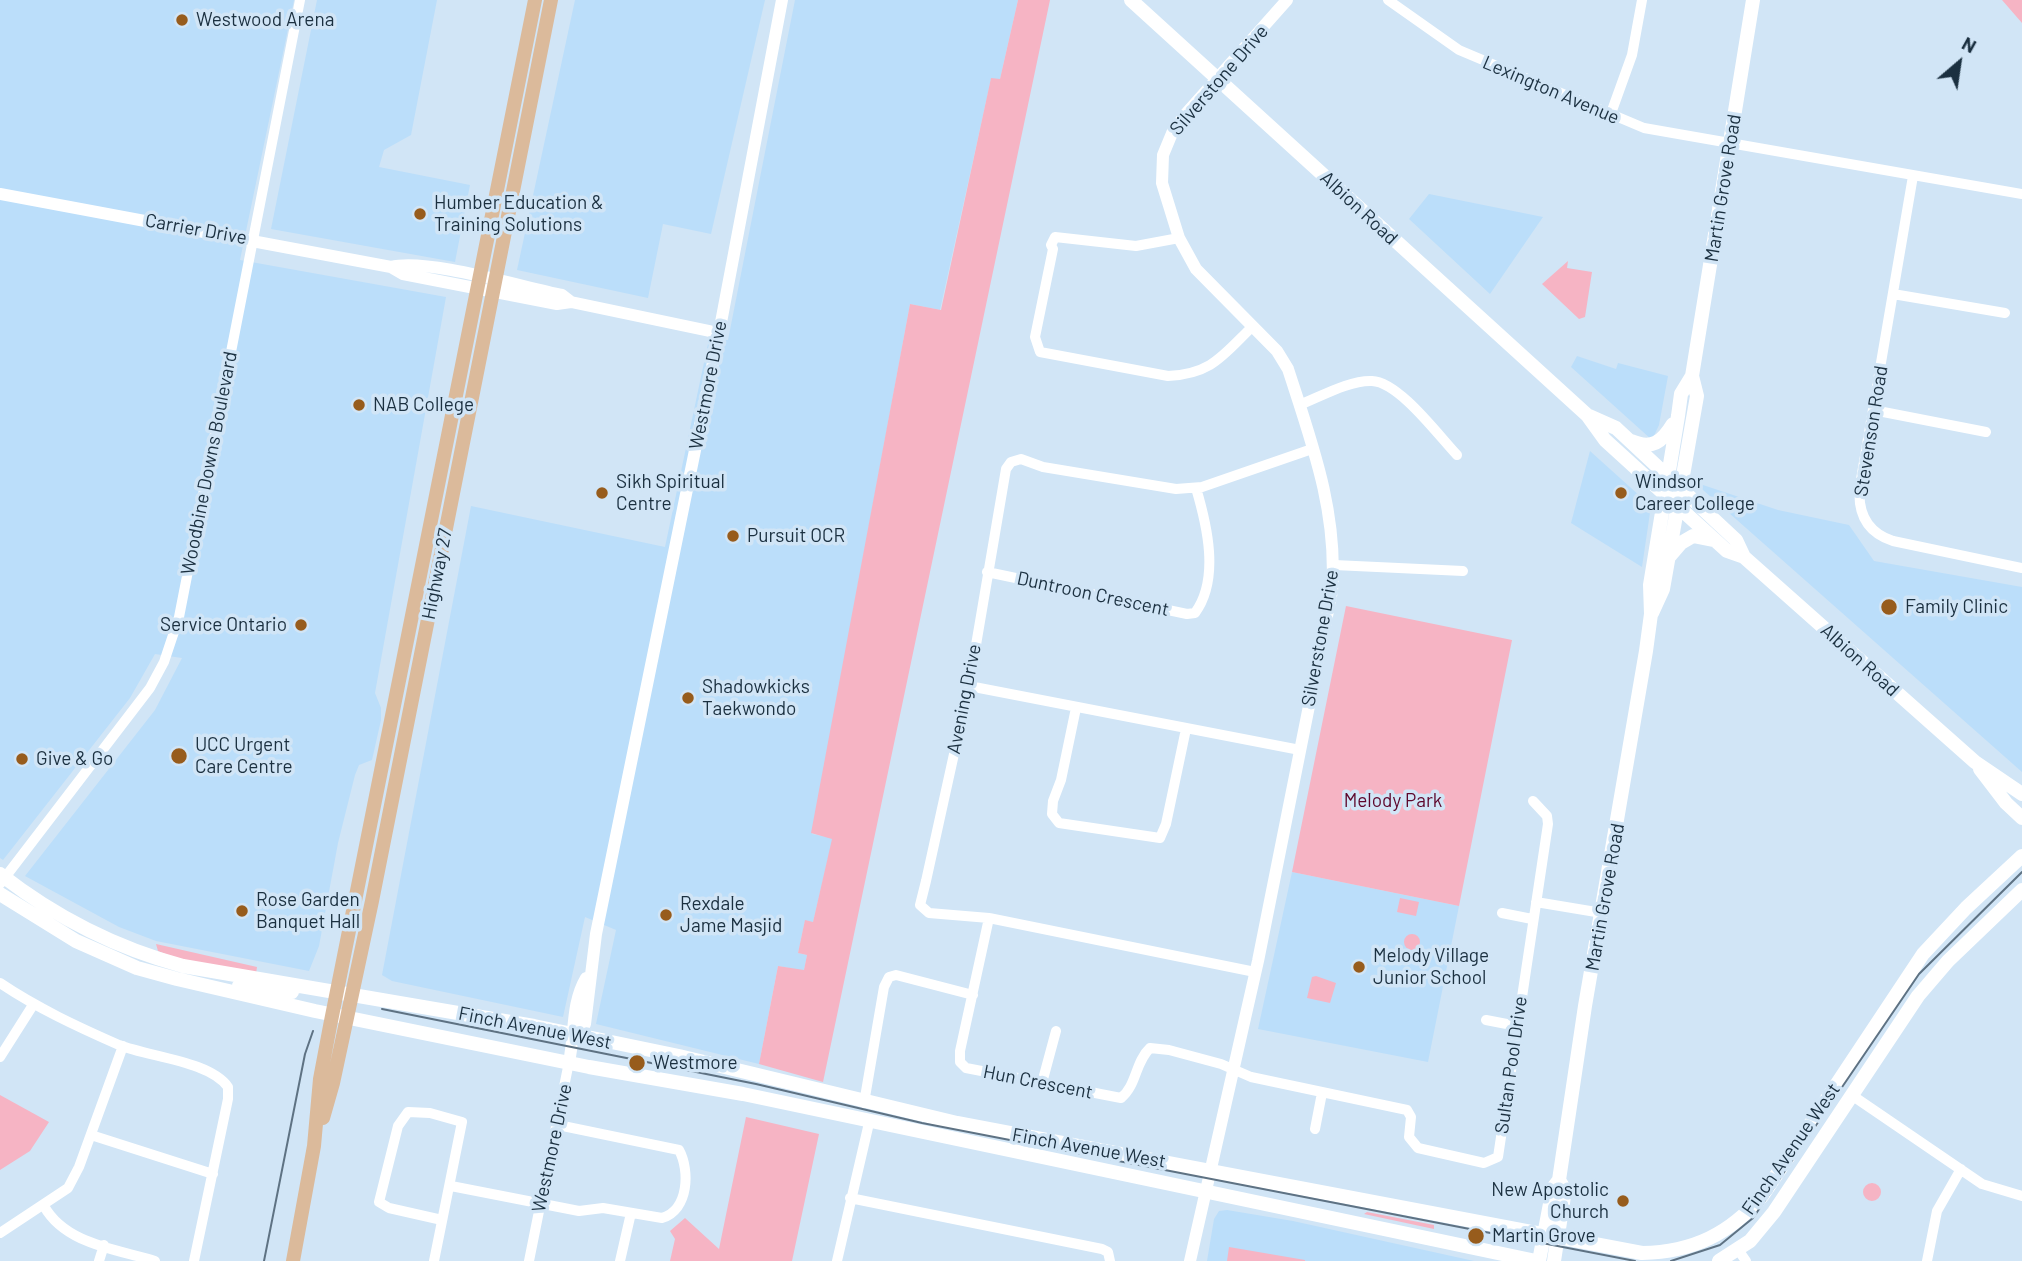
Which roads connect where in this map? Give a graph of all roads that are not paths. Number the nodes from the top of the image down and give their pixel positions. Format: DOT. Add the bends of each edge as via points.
graph roads {
  1 [pos="300,0"];
  2 [pos="535,0"];
  3 [pos="551,0"];
  4 [pos="782,0"];
  5 [pos="1131,0"];
  6 [pos="1287,0"];
  7 [pos="1388,0"];
  8 [pos="1642,0"];
  9 [pos="1753,0"];
  10 [pos="1402,4"];
  11 [pos="1217,79"];
  12 [pos="1610,116"];
  13 [pos="1730,144"];
  14 [pos="1913,176"];
  15 [pos="0,194"];
  16 [pos="2022,194"];
  17 [pos="1179,238"];
  18 [pos="253,240"];
  19 [pos="478,282"];
  20 [pos="494,286"];
  21 [pos="1893,294"];
  22 [pos="2005,313"];
  23 [pos="1252,327"];
  24 [pos="719,333"];
  25 [pos="1692,376"];
  26 [pos="1299,405"];
  27 [pos="1873,410"];
  28 [pos="1587,415"];
  29 [pos="1678,416"];
  30 [pos="1986,432"];
  31 [pos="1628,440"];
  32 [pos="1312,449"];
  33 [pos="1457,455"];
  34 [pos="1668,477"];
  35 [pos="1196,488"];
  36 [pos="1681,489"];
  37 [pos="1665,495"];
  38 [pos="1678,506"];
  39 [pos="1717,542"];
  40 [pos="1744,557"];
  41 [pos="1669,558"];
  42 [pos="1334,565"];
  43 [pos="2022,568"];
  44 [pos="1463,570"];
  45 [pos="988,572"];
  46 [pos="1651,614"];
  47 [pos="969,686"];
  48 [pos="1076,708"];
  49 [pos="1186,729"];
  50 [pos="1300,750"];
  51 [pos="1975,762"];
  52 [pos="2022,794"];
  53 [pos="1533,801"];
  54 [pos="2022,818"];
  55 [pos="2022,856"];
  56 [pos="2,878"];
  57 [pos="2022,890"];
  58 [pos="0,894"];
  59 [pos="1536,902"];
  60 [pos="1502,913"];
  61 [pos="1602,913"];
  62 [pos="989,918"];
  63 [pos="1532,919"];
  64 [pos="140,961"];
  65 [pos="1255,972"];
  66 [pos="0,983"];
  67 [pos="193,983"];
  68 [pos="337,993"];
  69 [pos="973,995"];
  70 [pos="352,996"];
  71 [pos="33,1005"];
  72 [pos="332,1015"];
  73 [pos="348,1017"];
  74 [pos="1486,1020"];
  75 [pos="1517,1026"];
  76 [pos="1056,1031"];
  77 [pos="575,1035"];
  78 [pos="123,1046"];
  79 [pos="0,1057"];
  80 [pos="569,1062"];
  81 [pos="1232,1068"];
  82 [pos="1042,1083"];
  83 [pos="1322,1093"];
  84 [pos="1853,1096"];
  85 [pos="864,1103"];
  86 [pos="869,1123"];
  87 [pos="558,1125"];
  88 [pos="1315,1129"];
  89 [pos="90,1135"];
  90 [pos="314,1146"];
  91 [pos="1961,1169"];
  92 [pos="1210,1170"];
  93 [pos="214,1174"];
  94 [pos="451,1186"];
  95 [pos="1205,1193"];
  96 [pos="2022,1196"];
  97 [pos="850,1198"];
  98 [pos="541,1202"];
  99 [pos="44,1206"];
  100 [pos="631,1213"];
  101 [pos="442,1220"];
  102 [pos="0,1233"];
  103 [pos="1551,1236"];
  104 [pos="104,1245"];
  105 [pos="1743,1256"];
  106 [pos="99,1261"];
  107 [pos="155,1261"];
  108 [pos="194,1261"];
  109 [pos="293,1261"];
  110 [pos="434,1261"];
  111 [pos="529,1261"];
  112 [pos="620,1261"];
  113 [pos="837,1261"];
  114 [pos="1110,1261"];
  115 [pos="1191,1261"];
  116 [pos="1538,1261"];
  117 [pos="1554,1261"];
  118 [pos="1719,1261"];
  119 [pos="1927,1261"];
  1 -- 18 [label="street, Woodbine Downs Boulevard"];
  2 -- 19 [label="main road, Highway 27"];
  3 -- 20 [label="main road, Highway 27"];
  4 -- 24 [label="street, Westmore Drive"];
  5 -- 11 [label="main road, Albion Road"];
  6 -- 11 [label="street, Silverstone Drive"];
  7 -- 10 [label="street, Lexington Avenue"];
  8 -- 12 [label="street" via="1632,55"];
  9 -- 13 [label="main road, Martin Grove Road"];
  10 -- 12 [label="street, Lexington Avenue" via="1459,51"];
  11 -- 17 [label="street, Silverstone Drive" via="1175,126 1163,155 1162,183"];
  11 -- 28 [label="main road, Albion Road"];
  12 -- 13 [label="street, Lexington Avenue" via="1644,128"];
  13 -- 14 [label="street, Lexington Avenue"];
  13 -- 25 [label="main road, Martin Grove Road"];
  14 -- 16 [label="street, Lexington Avenue"];
  14 -- 21 [label="street, Stevenson Road"];
  15 -- 18 [label="street, Carrier Drive"];
  17 -- 23 [label="street, Silverstone Drive" via="1196,269"];
  17 -- 23 [label="street" via="1126,246 1055,237 1035,337 1040,352 1168,376 1185,375 1221,359"];
  18 -- 19 [label="street, Carrier Drive" via="391,267 407,263"];
  18 -- 56 [label="street, Woodbine Downs Boulevard" via="179,617 164,662 136,709"];
  19 -- 20 [label="street, Carrier Drive"];
  19 -- 68 [label="main road, Highway 27"];
  20 -- 24 [label="street, Carrier Drive" via="562,295 571,302"];
  20 -- 70 [label="main road, Highway 27"];
  21 -- 22 [label="street"];
  21 -- 27 [label="street, Stevenson Road"];
  23 -- 26 [label="street, Silverstone Drive" via="1283,359"];
  24 -- 77 [label="street, Westmore Drive" via="589,975 573,1022"];
  25 -- 29 [label="main road, Martin Grove Road" via="1681,394"];
  25 -- 36 [label="main road, Martin Grove Road" via="1697,396"];
  26 -- 32 [label="street, Silverstone Drive"];
  26 -- 33 [label="street" via="1363,381 1378,382 1394,390"];
  27 -- 30 [label="street"];
  27 -- 43 [label="street, Stevenson Road" via="1859,496 1861,514 1870,527 1893,541"];
  28 -- 31 [label="main road, Albion Road"];
  28 -- 37 [label="main road, Albion Road" via="1605,440"];
  29 -- 31 [label="main road" via="1655,444"];
  29 -- 34 [label="main road, Martin Grove Road"];
  31 -- 34 [label="main road, Albion Road"];
  32 -- 35 [label="street, Avening Drive"];
  32 -- 42 [label="street, Silverstone Drive" via="1332,524"];
  34 -- 36 [label="main road, Albion Road"];
  34 -- 37 [label="main road, Martin Grove Road"];
  35 -- 45 [label="street, Avening Drive" via="1142,485 1021,459 1011,461"];
  35 -- 45 [label="street, Duntroon Crescent" via="1209,554 1201,605 1195,613"];
  36 -- 38 [label="main road, Martin Grove Road"];
  36 -- 40 [label="main road, Albion Road" via="1736,540"];
  37 -- 38 [label="main road, Albion Road"];
  37 -- 46 [label="main road, Martin Grove Road" via="1650,585"];
  38 -- 39 [label="main road, Albion Road"];
  38 -- 41 [label="main road, Martin Grove Road"];
  39 -- 40 [label="main road, Albion Road"];
  39 -- 41 [label="main road" via="1693,536"];
  40 -- 51 [label="main road, Albion Road"];
  41 -- 46 [label="main road, Martin Grove Road" via="1663,589"];
  42 -- 44 [label="street"];
  42 -- 50 [label="street, Silverstone Drive"];
  45 -- 47 [label="street, Avening Drive"];
  46 -- 61 [label="main road, Martin Grove Road"];
  47 -- 48 [label="street"];
  47 -- 62 [label="street, Avening Drive" via="920,905 929,913"];
  48 -- 49 [label="street"];
  48 -- 49 [label="street" via="1053,801 1052,814 1059,823 1160,838"];
  49 -- 50 [label="street"];
  50 -- 65 [label="street, Silverstone Drive"];
  51 -- 52 [label="main road, Albion Road"];
  51 -- 54 [label="main road, Albion Road"];
  53 -- 59 [label="street, Sultan Pool Drive" via="1547,816 1548,824"];
  55 -- 103 [label="main road, Finch Avenue West" via="1923,954 1763,1195 1740,1220 1706,1241 1660,1253"];
  56 -- 64 [label="main road, Finch Avenue West"];
  57 -- 84 [label="main road, Finch Avenue West" via="1918,996"];
  58 -- 64 [label="main road, Finch Avenue West" via="60,933"];
  59 -- 61 [label="street"];
  59 -- 63 [label="street, Sultan Pool Drive"];
  60 -- 63 [label="street"];
  61 -- 103 [label="main road, Martin Grove Road" via="1559,1180 1553,1188"];
  62 -- 65 [label="street, Avening Drive"];
  62 -- 69 [label="street, Hun Crescent"];
  63 -- 75 [label="street, Sultan Pool Drive"];
  64 -- 67 [label="main road, Finch Avenue West"];
  64 -- 68 [label="main road, Finch Avenue West"];
  65 -- 81 [label="street, Silverstone Drive"];
  66 -- 71 [label="street"];
  67 -- 68 [label="main road, Finch Avenue West"];
  67 -- 72 [label="main road, Finch Avenue West"];
  68 -- 70 [label="main road, Finch Avenue West"];
  68 -- 72 [label="main road, Highway 27"];
  69 -- 82 [label="street, Hun Crescent" via="960,1062 966,1068"];
  69 -- 85 [label="street" via="889,977"];
  70 -- 73 [label="main road, Highway 27"];
  70 -- 77 [label="main road, Finch Avenue West"];
  71 -- 78 [label="street"];
  71 -- 79 [label="street"];
  72 -- 73 [label="main road, Finch Avenue West"];
  72 -- 90 [label="main road, Highway 27"];
  73 -- 80 [label="main road, Finch Avenue West"];
  73 -- 90 [label="main road, Highway 27"];
  74 -- 75 [label="street"];
  75 -- 83 [label="street, Sultan Pool Drive" via="1493,1161 1484,1163 1418,1148 1409,1137 1411,1116 1407,1110"];
  76 -- 82 [label="street"];
  77 -- 80 [label="street, Westmore Drive"];
  77 -- 85 [label="main road, Finch Avenue West"];
  78 -- 89 [label="street"];
  78 -- 93 [label="street" via="222,1079 228,1087"];
  80 -- 86 [label="main road, Finch Avenue West"];
  80 -- 87 [label="street, Westmore Drive"];
  81 -- 82 [label="street, Hun Crescent" via="1150,1048 1121,1098"];
  81 -- 83 [label="street, Sultan Pool Drive" via="1251,1077"];
  81 -- 92 [label="street, Silverstone Drive"];
  83 -- 88 [label="street"];
  84 -- 91 [label="street"];
  84 -- 105 [label="main road, Finch Avenue West"];
  85 -- 92 [label="main road, Finch Avenue West"];
  86 -- 95 [label="main road, Finch Avenue West"];
  86 -- 97 [label="street"];
  87 -- 98 [label="street, Westmore Drive"];
  87 -- 100 [label="street" via="679,1150 687,1167 677,1207 662,1219"];
  89 -- 93 [label="street"];
  89 -- 99 [label="street" via="68,1188"];
  90 -- 109 [label="main road, Highway 27"];
  91 -- 96 [label="street" via="1993,1189"];
  91 -- 119 [label="street" via="1937,1211"];
  92 -- 95 [label="street, Silverstone Drive"];
  92 -- 103 [label="main road, Finch Avenue West"];
  93 -- 108 [label="street"];
  94 -- 98 [label="street"];
  94 -- 101 [label="street"];
  94 -- 101 [label="street" via="462,1122 408,1112 398,1126 379,1202 388,1209"];
  95 -- 115 [label="street, Silverstone Drive"];
  95 -- 116 [label="main road, Finch Avenue West"];
  97 -- 113 [label="street"];
  97 -- 114 [label="street" via="1101,1249 1108,1252"];
  98 -- 100 [label="street" via="579,1211 603,1208"];
  98 -- 111 [label="street, Westmore Drive"];
  99 -- 102 [label="street"];
  99 -- 104 [label="street" via="64,1230"];
  100 -- 112 [label="street"];
  101 -- 110 [label="street"];
  103 -- 116 [label="main road, Martin Grove Road"];
  103 -- 117 [label="main road, Martin Grove Road"];
  104 -- 106 [label="street"];
  104 -- 107 [label="street"];
  105 -- 118 [label="main road, Finch Avenue West"];
}
